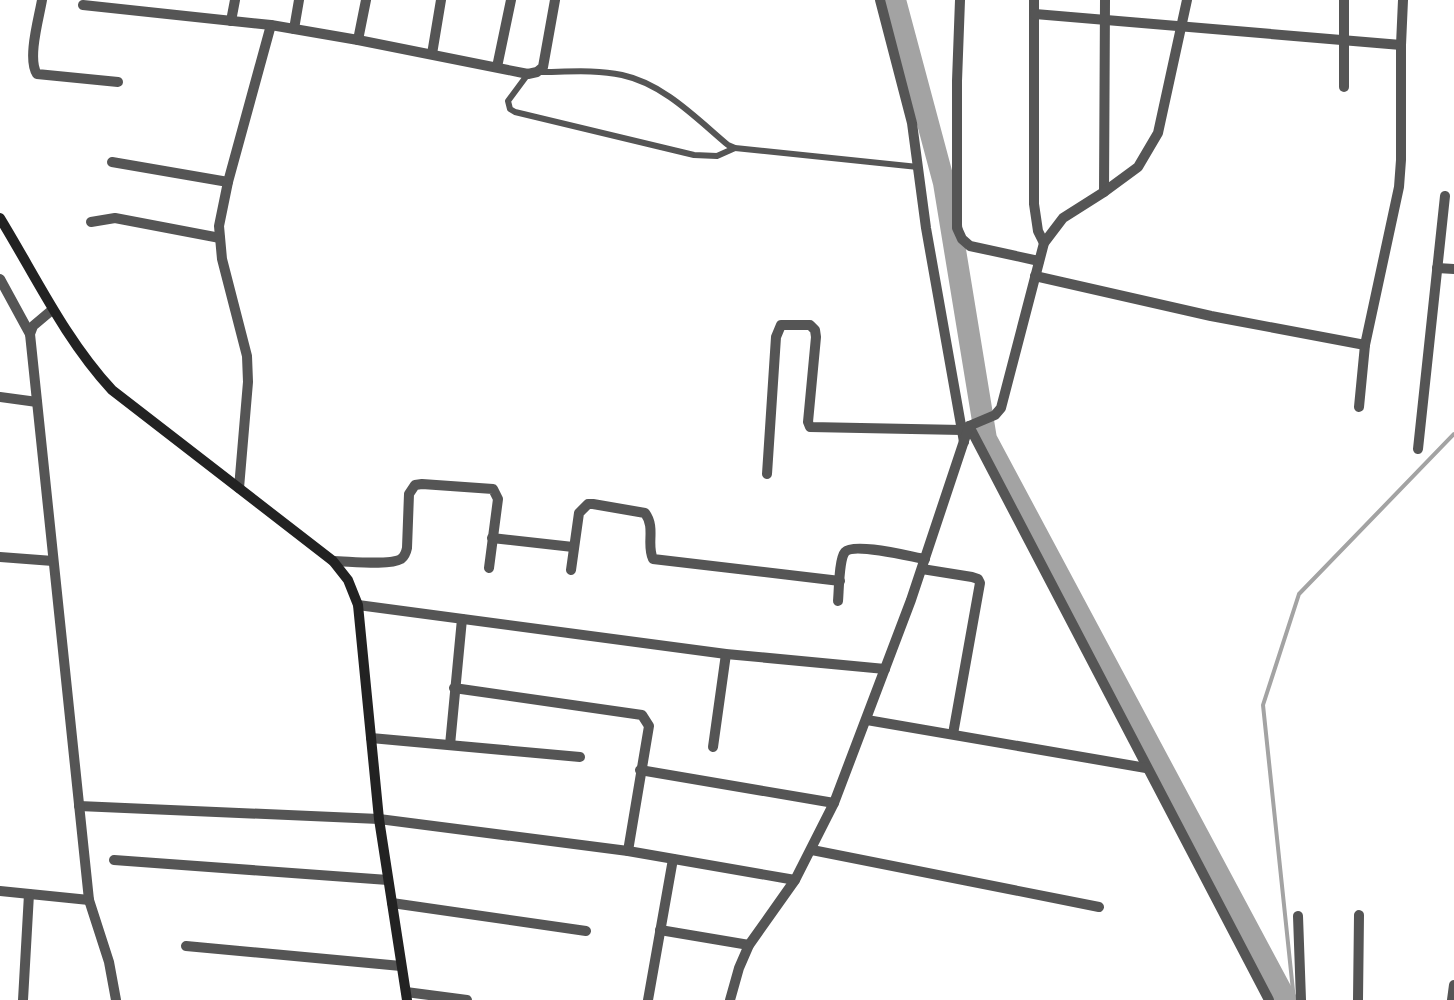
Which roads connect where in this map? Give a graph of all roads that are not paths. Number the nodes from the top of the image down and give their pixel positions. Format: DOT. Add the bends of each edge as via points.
graph roads {
  1 [pos="42,0"];
  2 [pos="235,0"];
  3 [pos="299,0"];
  4 [pos="366,0"];
  5 [pos="441,0"];
  6 [pos="511,0"];
  7 [pos="555,0"];
  8 [pos="880,0"];
  9 [pos="960,0"];
  10 [pos="1034,0"];
  11 [pos="1105,0"];
  12 [pos="1187,0"];
  13 [pos="1344,0"];
  14 [pos="1403,0"];
  15 [pos="83,5"];
  16 [pos="1035,14"];
  17 [pos="1104,19"];
  18 [pos="231,21"];
  19 [pos="271,25"];
  20 [pos="1181,26"];
  21 [pos="294,29"];
  22 [pos="1344,39"];
  23 [pos="358,40"];
  24 [pos="1401,45"];
  25 [pos="432,54"];
  26 [pos="497,67"];
  27 [pos="533,73"];
  28 [pos="118,82"];
  29 [pos="1344,87"];
  30 [pos="735,148"];
  31 [pos="112,162"];
  32 [pos="918,167"];
  33 [pos="228,182"];
  34 [pos="1104,192"];
  35 [pos="1445,196"];
  36 [pos="0,218"];
  37 [pos="91,222"];
  38 [pos="220,238"];
  39 [pos="1044,243"];
  40 [pos="1039,261"];
  41 [pos="1437,268"];
  42 [pos="1454,269"];
  43 [pos="1035,276"];
  44 [pos="0,279"];
  45 [pos="52,310"];
  46 [pos="30,334"];
  47 [pos="1366,345"];
  48 [pos="0,397"];
  49 [pos="37,402"];
  50 [pos="1359,407"];
  51 [pos="969,426"];
  52 [pos="1418,449"];
  53 [pos="767,474"];
  54 [pos="239,488"];
  55 [pos="492,538"];
  56 [pos="573,547"];
  57 [pos="0,557"];
  58 [pos="53,561"];
  59 [pos="333,561"];
  60 [pos="923,564"];
  61 [pos="489,568"];
  62 [pos="571,570"];
  63 [pos="840,581"];
  64 [pos="838,601"];
  65 [pos="358,606"];
  66 [pos="462,619"];
  67 [pos="726,654"];
  68 [pos="885,669"];
  69 [pos="454,688"];
  70 [pos="867,720"];
  71 [pos="953,734"];
  72 [pos="370,738"];
  73 [pos="450,745"];
  74 [pos="713,747"];
  75 [pos="580,757"];
  76 [pos="1146,768"];
  77 [pos="640,770"];
  78 [pos="834,803"];
  79 [pos="79,806"];
  80 [pos="379,819"];
  81 [pos="812,850"];
  82 [pos="628,851"];
  83 [pos="673,859"];
  84 [pos="114,860"];
  85 [pos="388,880"];
  86 [pos="795,880"];
  87 [pos="0,891"];
  88 [pos="29,894"];
  89 [pos="89,900"];
  90 [pos="392,903"];
  91 [pos="1099,907"];
  92 [pos="1359,915"];
  93 [pos="1298,916"];
  94 [pos="660,930"];
  95 [pos="586,931"];
  96 [pos="749,945"];
  97 [pos="186,946"];
  98 [pos="402,966"];
  99 [pos="1454,986"];
  100 [pos="406,996"];
  101 [pos="23,1000"];
  102 [pos="116,1000"];
  103 [pos="468,1000"];
  104 [pos="648,1000"];
  105 [pos="730,1000"];
  106 [pos="1269,1000"];
  107 [pos="1302,1000"];
  108 [pos="1358,1000"];
  109 [pos="1452,1000"];
  1 -- 28 [label="street" via="32,58 37,74"];
  2 -- 18 [label="street"];
  3 -- 21 [label="street"];
  4 -- 23 [label="street"];
  5 -- 25 [label="street"];
  6 -- 26 [label="street"];
  7 -- 27 [label="street" via="542,67"];
  8 -- 32 [label="street" via="906,96"];
  9 -- 40 [label="street" via="957,228 970,246"];
  10 -- 16 [label="street"];
  11 -- 17 [label="street"];
  12 -- 20 [label="street"];
  13 -- 22 [label="street"];
  14 -- 24 [label="street"];
  15 -- 18 [label="street"];
  16 -- 17 [label="street"];
  16 -- 39 [label="street" via="1034,204 1038,231"];
  17 -- 20 [label="street"];
  17 -- 34 [label="street"];
  18 -- 19 [label="street"];
  19 -- 21 [label="street"];
  19 -- 33 [label="street"];
  20 -- 22 [label="street"];
  20 -- 34 [label="street" via="1158,133 1138,167"];
  21 -- 23 [label="street"];
  22 -- 24 [label="street"];
  22 -- 29 [label="street"];
  23 -- 25 [label="street"];
  24 -- 47 [label="street" via="1398,187"];
  25 -- 26 [label="street"];
  26 -- 27 [label="street"];
  27 -- 30 [label="lane" via="596,72 630,78 673,100 728,146"];
  27 -- 30 [label="lane" via="508,101 510,110 694,155 716,156"];
  30 -- 32 [label="lane"];
  31 -- 33 [label="street"];
  32 -- 51 [label="street" via="926,228"];
  33 -- 38 [label="street" via="219,226"];
  34 -- 39 [label="street" via="1062,218"];
  35 -- 41 [label="street"];
  36 -- 45 [label="main road"];
  37 -- 38 [label="street" via="114,218"];
  38 -- 54 [label="street" via="222,259 247,356 248,382"];
  39 -- 40 [label="street"];
  40 -- 43 [label="street"];
  41 -- 42 [label="street"];
  41 -- 52 [label="street"];
  43 -- 47 [label="street" via="1211,316"];
  43 -- 51 [label="street" via="1001,408 989,419"];
  44 -- 46 [label="street"];
  45 -- 46 [label="street" via="33,326"];
  45 -- 54 [label="main road" via="90,367 112,390"];
  46 -- 49 [label="street"];
  47 -- 50 [label="street"];
  48 -- 49 [label="street"];
  49 -- 58 [label="street"];
  51 -- 53 [label="street" via="810,427 815,330 810,325 786,323 781,325 776,337"];
  51 -- 60 [label="street"];
  51 -- 76 [label="street"];
  54 -- 59 [label="main road"];
  55 -- 56 [label="street"];
  55 -- 59 [label="street" via="498,499 493,489 415,485 408,494 405,556 388,561"];
  55 -- 61 [label="street"];
  56 -- 62 [label="street"];
  56 -- 63 [label="street" via="579,513 588,504 593,504 645,513 651,526 653,559"];
  57 -- 58 [label="street"];
  58 -- 79 [label="street"];
  59 -- 65 [label="main road" via="348,580"];
  60 -- 63 [label="street" via="861,548 849,549 842,561"];
  60 -- 68 [label="street"];
  60 -- 71 [label="street" via="978,579 980,583"];
  63 -- 64 [label="street"];
  65 -- 66 [label="street"];
  65 -- 72 [label="main road"];
  66 -- 67 [label="street"];
  66 -- 69 [label="street"];
  67 -- 68 [label="street"];
  67 -- 74 [label="street"];
  68 -- 70 [label="street"];
  69 -- 73 [label="street"];
  69 -- 77 [label="street" via="642,715 649,726"];
  70 -- 71 [label="street"];
  70 -- 78 [label="street"];
  71 -- 76 [label="street"];
  72 -- 73 [label="street"];
  72 -- 80 [label="main road"];
  73 -- 75 [label="street"];
  76 -- 106 [label="street"];
  77 -- 78 [label="street"];
  77 -- 82 [label="street"];
  78 -- 81 [label="street"];
  79 -- 80 [label="street"];
  79 -- 89 [label="street"];
  80 -- 82 [label="street"];
  80 -- 85 [label="main road"];
  81 -- 86 [label="street"];
  81 -- 91 [label="street"];
  82 -- 83 [label="street"];
  83 -- 86 [label="street"];
  83 -- 94 [label="street"];
  84 -- 85 [label="street"];
  85 -- 90 [label="main road"];
  86 -- 96 [label="street"];
  87 -- 88 [label="street"];
  88 -- 89 [label="street"];
  88 -- 101 [label="street"];
  89 -- 102 [label="street" via="109,962"];
  90 -- 95 [label="street"];
  90 -- 98 [label="main road"];
  92 -- 108 [label="street"];
  93 -- 107 [label="street"];
  94 -- 96 [label="street"];
  94 -- 104 [label="street"];
  96 -- 105 [label="street"];
  97 -- 98 [label="street"];
  98 -- 100 [label="main road"];
  99 -- 109 [label="street"];
  100 -- 103 [label="street"];
}
